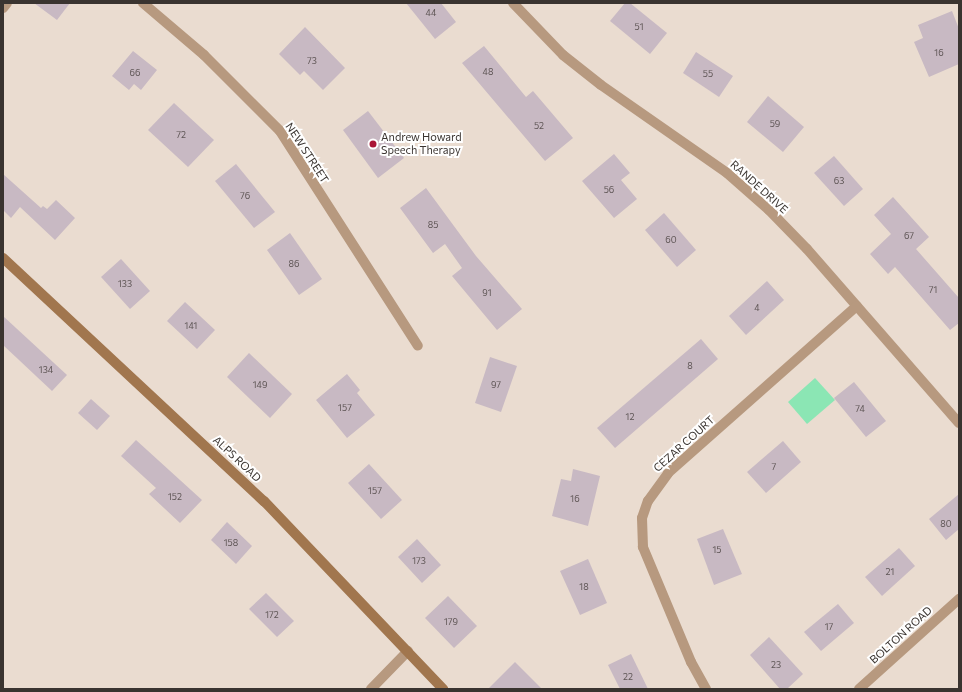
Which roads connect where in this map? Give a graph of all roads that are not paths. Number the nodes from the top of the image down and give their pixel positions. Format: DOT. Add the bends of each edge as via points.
graph roads {
  1 [pos="7,3"];
  2 [pos="143,3"];
  3 [pos="513,3"];
  4 [pos="3,8"];
  5 [pos="3,258"];
  6 [pos="857,306"];
  7 [pos="418,346"];
  8 [pos="959,423"];
  9 [pos="959,599"];
  10 [pos="408,651"];
  11 [pos="371,689"];
  12 [pos="443,689"];
  13 [pos="706,689"];
  14 [pos="859,689"];
  1 -- 4 [label="street"];
  2 -- 7 [label="street, NEW STREET" via="204,55 280,131"];
  3 -- 6 [label="street, RANDE DRIVE" via="563,55 727,174 769,210"];
  5 -- 10 [label="main road, ALPS ROAD" via="264,501"];
  6 -- 8 [label="street, RANDE DRIVE"];
  6 -- 13 [label="street, CEZAR COURT" via="668,473 648,501 642,518 643,547 691,662"];
  9 -- 14 [label="street, BOLTON ROAD"];
  10 -- 11 [label="street"];
  10 -- 12 [label="main road, ALPS ROAD"];
}
